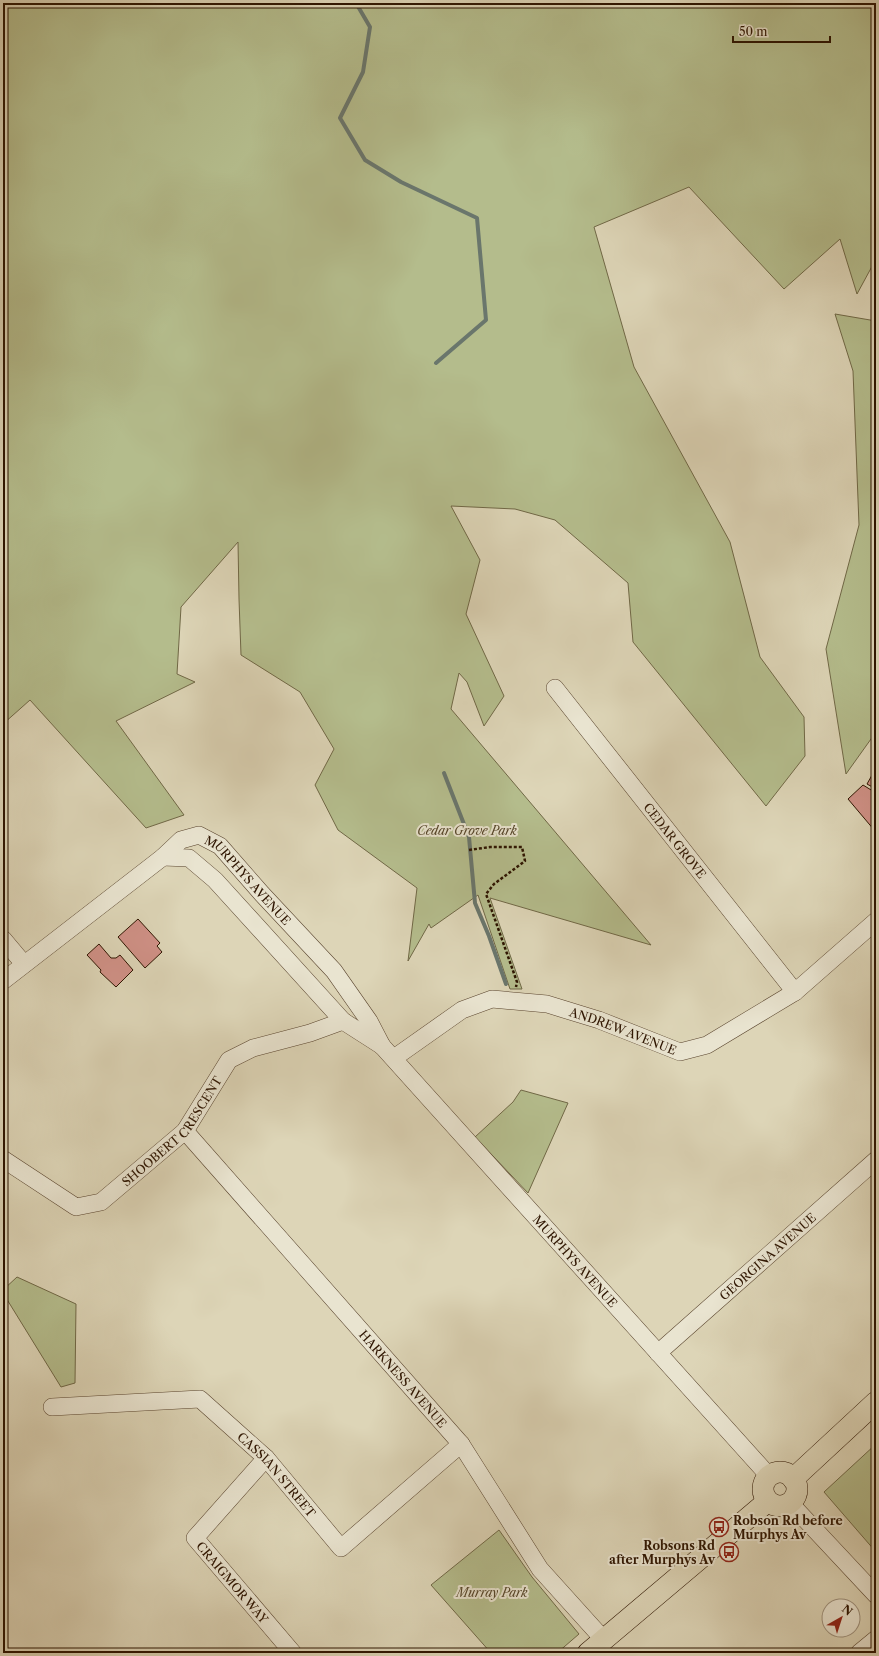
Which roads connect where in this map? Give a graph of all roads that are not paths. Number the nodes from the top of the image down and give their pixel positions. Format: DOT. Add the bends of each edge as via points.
graph roads {
  1 [pos="555,688"];
  2 [pos="163,857"];
  3 [pos="876,921"];
  4 [pos="3,939"];
  5 [pos="24,964"];
  6 [pos="3,981"];
  7 [pos="795,992"];
  8 [pos="342,1021"];
  9 [pos="388,1052"];
  10 [pos="185,1131"];
  11 [pos="3,1159"];
  12 [pos="876,1160"];
  13 [pos="658,1352"];
  14 [pos="876,1402"];
  15 [pos="52,1407"];
  16 [pos="461,1444"];
  17 [pos="266,1458"];
  18 [pos="769,1476"];
  19 [pos="793,1479"];
  20 [pos="768,1501"];
  21 [pos="790,1503"];
  22 [pos="876,1595"];
  23 [pos="876,1639"];
  24 [pos="604,1640"];
  25 [pos="293,1653"];
  26 [pos="588,1653"];
  27 [pos="859,1653"];
  1 -- 7 [label="street, CEDAR GROVE"];
  2 -- 5 [label="street"];
  2 -- 8 [label="street, MURPHYS AVENUE" via="189,858 215,880"];
  2 -- 9 [label="street, MURPHYS AVENUE" via="181,840 199,835 220,846 334,970"];
  3 -- 7 [label="street, ANDREW AVENUE"];
  4 -- 5 [label="street"];
  5 -- 6 [label="street"];
  7 -- 9 [label="street, ANDREW AVENUE" via="707,1045 680,1052 600,1020 547,1004 492,999 462,1010"];
  8 -- 9 [label="street, MURPHYS AVENUE"];
  8 -- 10 [label="street, SHOOBERT CRESCENT" via="310,1033 254,1048 229,1060"];
  9 -- 13 [label="street, MURPHYS AVENUE"];
  10 -- 11 [label="street, SHOOBERT CRESCENT" via="101,1202 76,1207"];
  10 -- 16 [label="street, HARKNESS AVENUE"];
  12 -- 13 [label="street, GEORGINA AVENUE"];
  13 -- 18 [label="street, MURPHYS AVENUE"];
  14 -- 19 [label="main road"];
  15 -- 17 [label="street, CASSIAN STREET" via="200,1399"];
  16 -- 17 [label="street, CASSIAN STREET" via="341,1548"];
  16 -- 24 [label="street, HARKNESS AVENUE" via="540,1569"];
  17 -- 25 [label="street, CRAIGMOR WAY" via="194,1538"];
  18 -- 19 [label="main road" via="779,1472"];
  18 -- 20 [label="main road" via="763,1492"];
  19 -- 21 [label="main road" via="796,1491"];
  20 -- 21 [label="main road" via="777,1506"];
  20 -- 24 [label="main road"];
  21 -- 22 [label="street"];
  23 -- 27 [label="street"];
  24 -- 26 [label="main road"];
}
